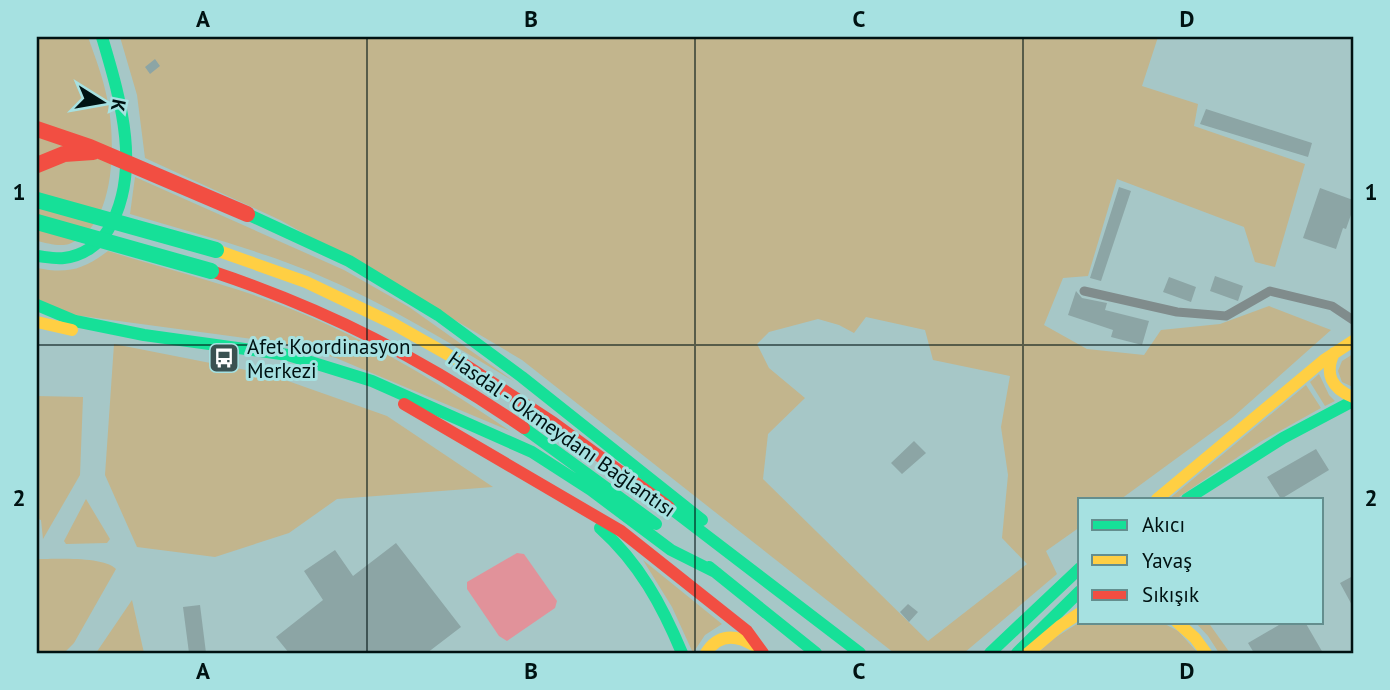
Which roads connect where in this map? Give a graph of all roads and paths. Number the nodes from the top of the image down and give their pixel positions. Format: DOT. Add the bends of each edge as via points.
graph roads {
  1 [pos="102,37"];
  2 [pos="37,129"];
  3 [pos="102,153"];
  4 [pos="37,165"];
  5 [pos="37,200"];
  6 [pos="37,222"];
  7 [pos="37,256"];
  8 [pos="1084,291"];
  9 [pos="37,305"];
  10 [pos="1353,320"];
  11 [pos="37,323"];
  12 [pos="144,335"];
  13 [pos="1353,341"];
  14 [pos="1335,352"];
  15 [pos="330,367"];
  16 [pos="1353,399"];
  17 [pos="553,493"];
  18 [pos="1158,498"];
  19 [pos="1189,498"];
  20 [pos="1078,570"];
  21 [pos="717,573"];
  22 [pos="762,581"];
  23 [pos="1078,594"];
  24 [pos="1078,614"];
  25 [pos="1179,624"];
  26 [pos="762,652"];
  27 [pos="682,653"];
  28 [pos="706,653"];
  29 [pos="816,653"];
  30 [pos="860,653"];
  31 [pos="990,653"];
  32 [pos="1017,653"];
  33 [pos="1028,653"];
  34 [pos="1206,653"];
  1 -- 7 [label="main road" via="124,123 121,201 111,228 96,247 71,258"];
  2 -- 3 [label="main road, bridge"];
  3 -- 4 [label="main road, bridge" via="74,151"];
  3 -- 22 [label="main road, bridge" via="349,261 438,315 739,549"];
  5 -- 22 [label="main road, Hasdal - Okmeydanı Bağlantısı, bridge" via="294,276 386,319 464,363 604,459"];
  6 -- 21 [label="main road, Hasdal - Okmeydanı Bağlantısı, bridge" via="302,301 408,354 536,436"];
  8 -- 10 [label="street" via="1177,312 1227,316 1270,291 1332,306"];
  9 -- 12 [label="main road" via="65,319"];
  11 -- 12 [label="main road" via="109,336"];
  12 -- 15 [label="main road" via="262,350"];
  13 -- 14 [label="main road"];
  14 -- 16 [label="main road" via="1327,370 1329,379"];
  14 -- 18 [label="main road"];
  15 -- 17 [label="main road" via="408,406"];
  15 -- 21 [label="main road" via="533,452 592,489 671,550"];
  16 -- 19 [label="main road"];
  17 -- 26 [label="main road" via="633,540 747,631"];
  17 -- 27 [label="main road" via="613,538 637,566 658,598"];
  20 -- 31 [label="main road"];
  21 -- 29 [label="main road, Hasdal - Okmeydanı Bağlantısı"];
  22 -- 30 [label="main road, Hasdal - Okmeydanı Bağlantısı"];
  23 -- 32 [label="main road"];
  24 -- 33 [label="main road"];
  25 -- 34 [label="main road"];
  26 -- 28 [label="main road" via="727,635 715,640"];
}
